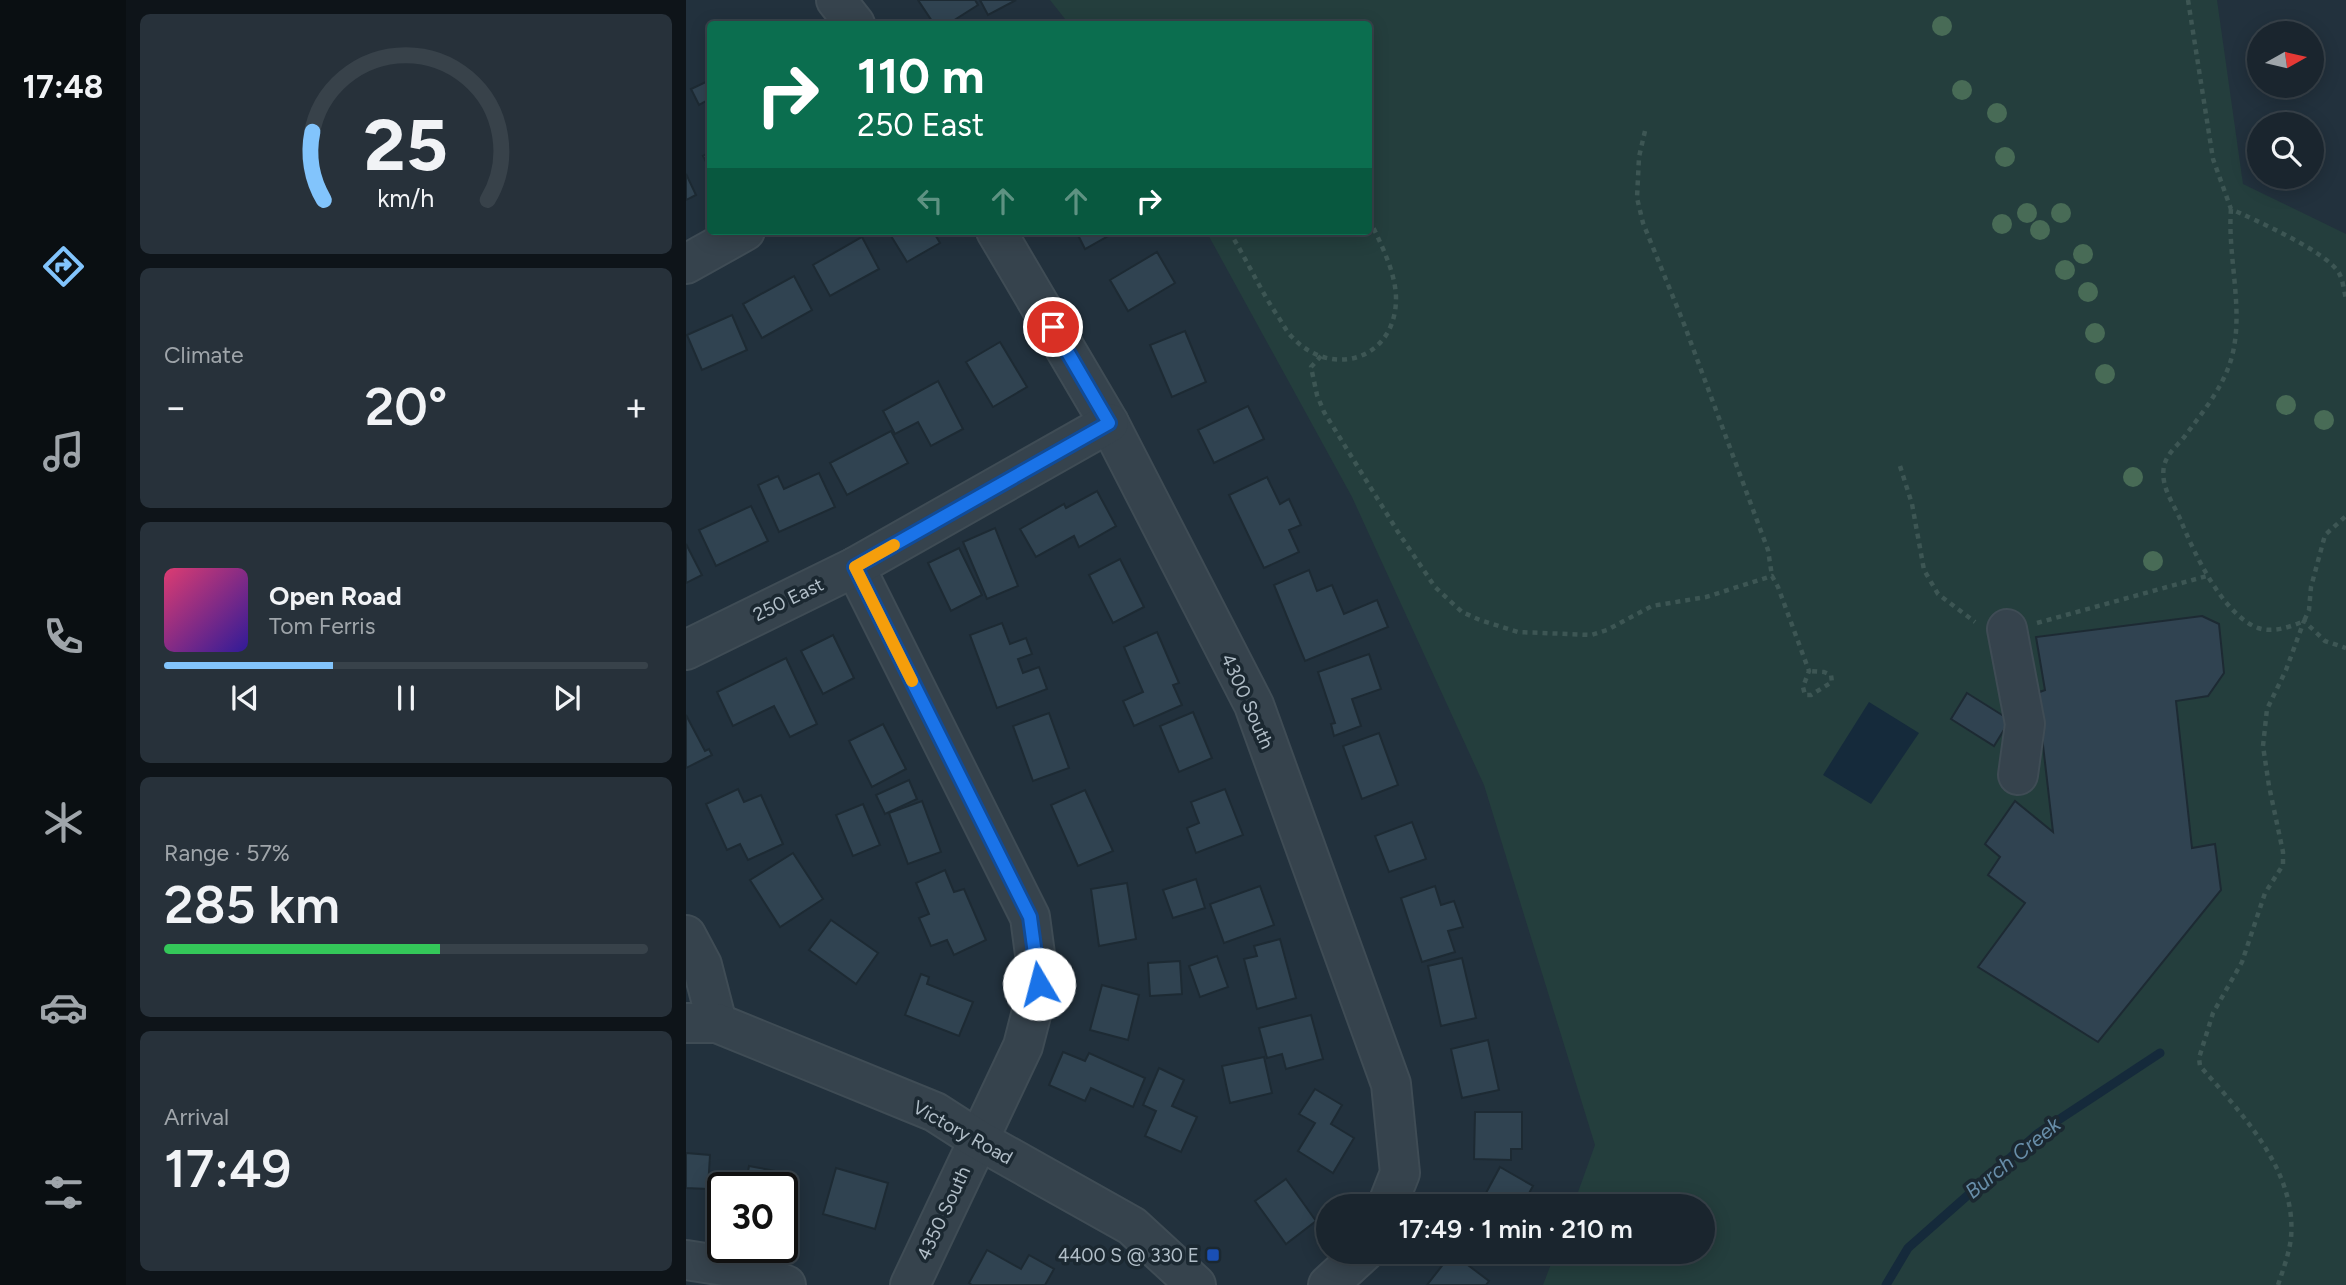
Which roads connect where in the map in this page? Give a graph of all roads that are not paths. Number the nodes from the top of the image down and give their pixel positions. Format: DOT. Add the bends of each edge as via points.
graph roads {
  1 [pos="836,0"];
  2 [pos="853,21"];
  3 [pos="738,235"];
  4 [pos="998,235"];
  5 [pos="686,264"];
  6 [pos="1109,423"];
  7 [pos="855,567"];
  8 [pos="2007,629"];
  9 [pos="686,650"];
  10 [pos="2018,775"];
  11 [pos="686,935"];
  12 [pos="702,1023"];
  13 [pos="977,1139"];
  14 [pos="1392,1194"];
  15 [pos="686,1260"];
  16 [pos="1351,1264"];
  17 [pos="786,1285"];
  18 [pos="910,1285"];
  19 [pos="1196,1285"];
  20 [pos="1328,1285"];
  1 -- 2 [label="street"];
  3 -- 5 [label="street"];
  4 -- 6 [label="street, 4300 South"];
  6 -- 7 [label="street, 250 East"];
  6 -- 14 [label="street, 4300 South" via="1254,705 1391,1084 1401,1173"];
  7 -- 9 [label="street, 250 East"];
  7 -- 13 [label="street, 4350 South" via="1030,917 1039,984 1023,1046"];
  8 -- 10 [label="street" via="2025,724"];
  11 -- 12 [label="street, Victory Road" via="702,965"];
  12 -- 13 [label="street, Victory Road" via="935,1112"];
  13 -- 18 [label="street, 4350 South"];
  13 -- 19 [label="street, Victory Road" via="1132,1226"];
  15 -- 17 [label="street" via="744,1269"];
  16 -- 20 [label="street"];
}
